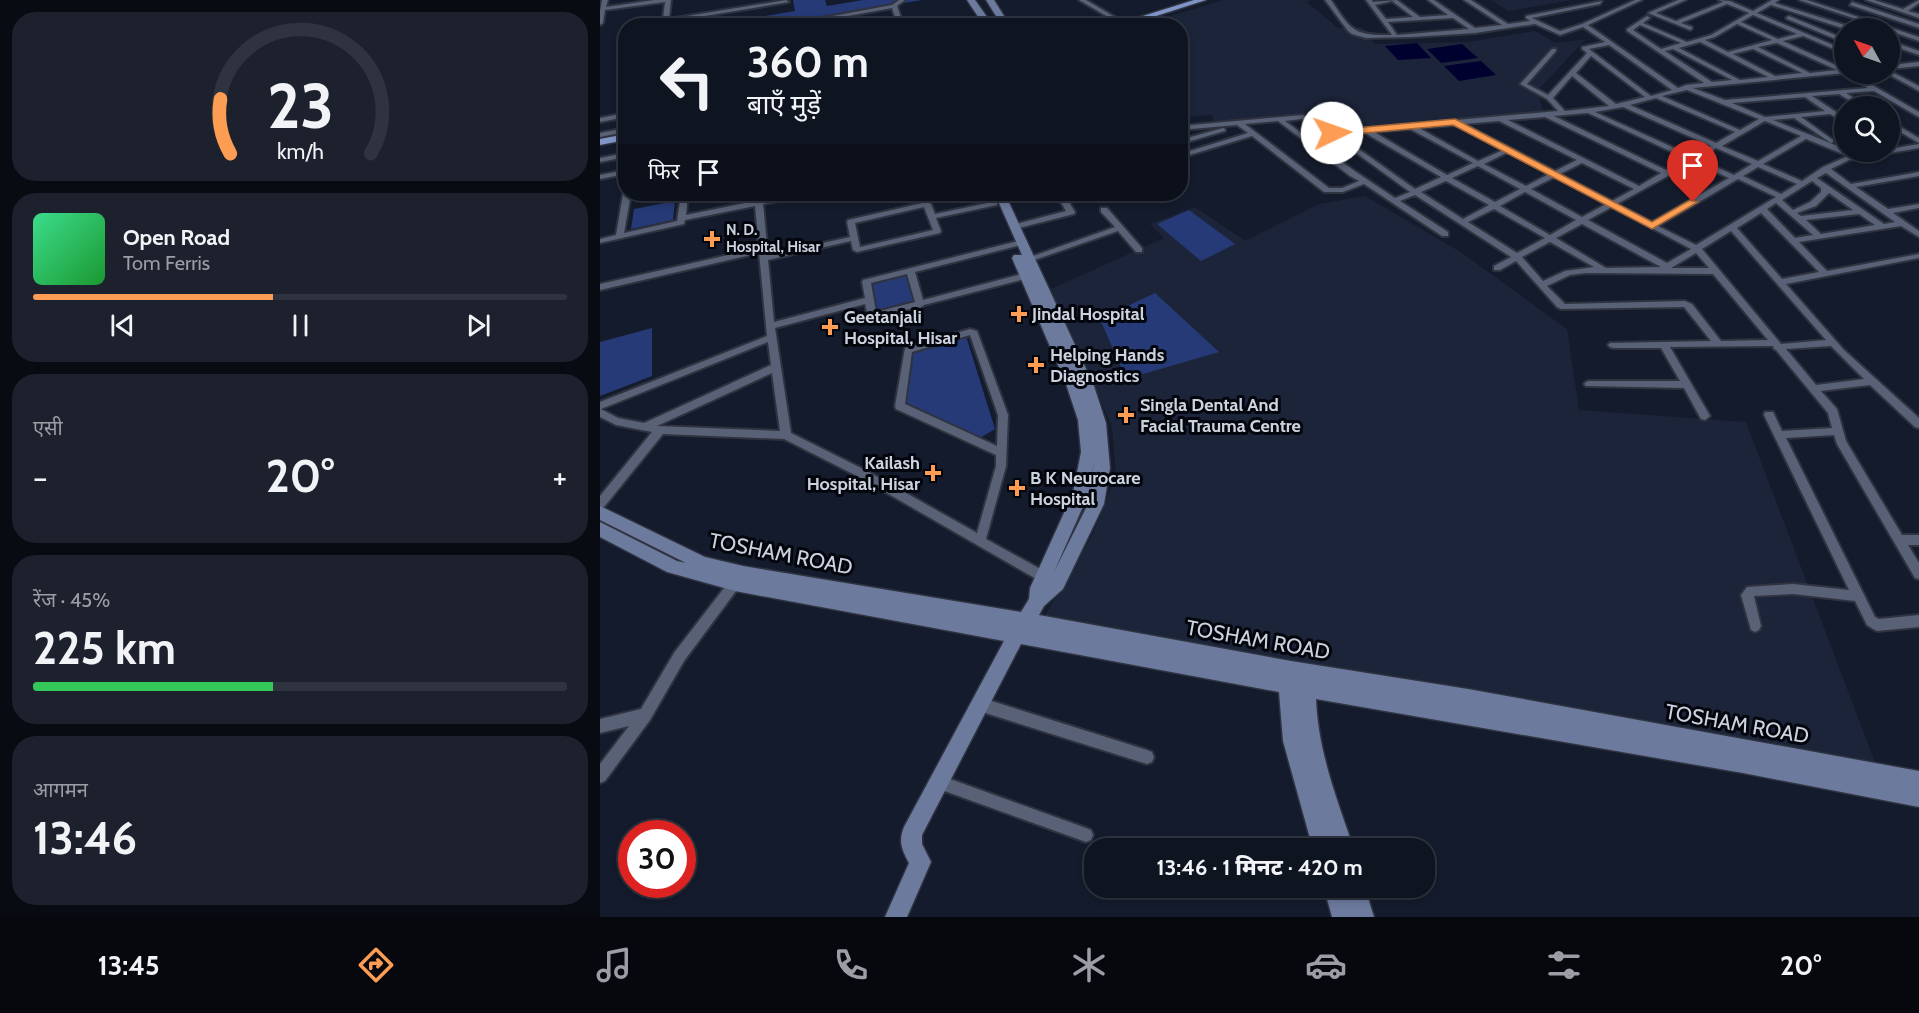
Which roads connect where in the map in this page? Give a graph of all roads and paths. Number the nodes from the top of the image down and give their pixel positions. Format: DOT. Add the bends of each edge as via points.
graph roads {
  1 [pos="605,0"];
  2 [pos="666,0"];
  3 [pos="902,0"];
  4 [pos="971,0"];
  5 [pos="1082,0"];
  6 [pos="1202,0"];
  7 [pos="1214,0"];
  8 [pos="1328,0"];
  9 [pos="1392,0"];
  10 [pos="1431,0"];
  11 [pos="1467,0"];
  12 [pos="1639,0"];
  13 [pos="1683,0"];
  14 [pos="1802,0"];
  15 [pos="1869,0"];
  16 [pos="1598,1"];
  17 [pos="1725,1"];
  18 [pos="1774,1"];
  19 [pos="1919,1"];
  20 [pos="786,2"];
  21 [pos="984,2"];
  22 [pos="1370,2"];
  23 [pos="1852,4"];
  24 [pos="894,6"];
  25 [pos="603,9"];
  26 [pos="1614,11"];
  27 [pos="1904,11"];
  28 [pos="1754,12"];
  29 [pos="1454,16"];
  30 [pos="1919,16"];
  31 [pos="665,18"];
  32 [pos="694,18"];
  33 [pos="826,18"];
  34 [pos="899,18"];
  35 [pos="983,18"];
  36 [pos="993,18"];
  37 [pos="1111,18"];
  38 [pos="1144,18"];
  39 [pos="1148,18"];
  40 [pos="1419,18"];
  41 [pos="1647,18"];
  42 [pos="1789,18"];
  43 [pos="1856,18"];
  44 [pos="1384,21"];
  45 [pos="1535,22"];
  46 [pos="1737,22"];
  47 [pos="600,23"];
  48 [pos="1639,23"];
  49 [pos="1675,23"];
  50 [pos="1834,23"];
  51 [pos="1584,25"];
  52 [pos="1507,26"];
  53 [pos="1919,26"];
  54 [pos="1690,28"];
  55 [pos="1475,31"];
  56 [pos="1900,33"];
  57 [pos="1804,34"];
  58 [pos="1395,35"];
  59 [pos="1834,36"];
  60 [pos="1919,39"];
  61 [pos="1701,40"];
  62 [pos="1779,41"];
  63 [pos="1611,43"];
  64 [pos="1688,44"];
  65 [pos="1900,46"];
  66 [pos="1834,47"];
  67 [pos="1675,48"];
  68 [pos="1755,48"];
  69 [pos="1554,50"];
  70 [pos="1660,51"];
  71 [pos="1919,53"];
  72 [pos="1590,54"];
  73 [pos="1726,54"];
  74 [pos="1900,65"];
  75 [pos="1918,65"];
  76 [pos="1834,66"];
  77 [pos="1900,66"];
  78 [pos="1903,66"];
  79 [pos="1834,72"];
  80 [pos="1572,73"];
  81 [pos="1809,75"];
  82 [pos="1775,78"];
  83 [pos="1900,79"];
  84 [pos="1739,81"];
  85 [pos="1710,84"];
  86 [pos="1867,84"];
  87 [pos="1686,87"];
  88 [pos="1875,89"];
  89 [pos="1919,89"];
  90 [pos="1676,90"];
  91 [pos="1841,92"];
  92 [pos="1807,96"];
  93 [pos="1847,96"];
  94 [pos="1653,97"];
  95 [pos="1549,98"];
  96 [pos="1723,103"];
  97 [pos="1624,105"];
  98 [pos="1615,107"];
  99 [pos="1588,111"];
  100 [pos="1831,112"];
  101 [pos="1563,113"];
  102 [pos="1545,114"];
  103 [pos="1834,114"];
  104 [pos="1919,115"];
  105 [pos="618,117"];
  106 [pos="1797,117"];
  107 [pos="1499,118"];
  108 [pos="1278,119"];
  109 [pos="1764,119"];
  110 [pos="600,120"];
  111 [pos="1455,122"];
  112 [pos="1240,124"];
  113 [pos="1410,126"];
  114 [pos="1188,127"];
  115 [pos="1900,129"];
  116 [pos="1366,131"];
  117 [pos="618,132"];
  118 [pos="1740,132"];
  119 [pos="1332,133"];
  120 [pos="1253,134"];
  121 [pos="600,135"];
  122 [pos="1806,136"];
  123 [pos="618,140"];
  124 [pos="1188,140"];
  125 [pos="1919,141"];
  126 [pos="600,143"];
  127 [pos="1834,143"];
  128 [pos="1716,145"];
  129 [pos="1919,146"];
  130 [pos="1834,147"];
  131 [pos="1900,149"];
  132 [pos="1508,150"];
  133 [pos="1188,154"];
  134 [pos="618,157"];
  135 [pos="1692,159"];
  136 [pos="600,160"];
  137 [pos="1582,160"];
  138 [pos="1842,162"];
  139 [pos="1478,163"];
  140 [pos="1759,164"];
  141 [pos="1826,169"];
  142 [pos="618,174"];
  143 [pos="1668,174"];
  144 [pos="1919,174"];
  145 [pos="1555,175"];
  146 [pos="600,177"];
  147 [pos="1736,177"];
  148 [pos="1447,178"];
  149 [pos="1812,178"];
  150 [pos="1365,181"];
  151 [pos="1803,184"];
  152 [pos="1850,186"];
  153 [pos="1826,187"];
  154 [pos="1640,189"];
  155 [pos="1527,190"];
  156 [pos="1415,192"];
  157 [pos="1780,198"];
  158 [pos="626,201"];
  159 [pos="684,201"];
  160 [pos="747,201"];
  161 [pos="758,201"];
  162 [pos="986,201"];
  163 [pos="1001,201"];
  164 [pos="1002,201"];
  165 [pos="1064,201"];
  166 [pos="1395,201"];
  167 [pos="1612,205"];
  168 [pos="1495,206"];
  169 [pos="1919,206"];
  170 [pos="1762,209"];
  171 [pos="1104,210"];
  172 [pos="1861,211"];
  173 [pos="1886,212"];
  174 [pos="1792,213"];
  175 [pos="932,217"];
  176 [pos="683,218"];
  177 [pos="1799,219"];
  178 [pos="1582,221"];
  179 [pos="1463,222"];
  180 [pos="1902,223"];
  181 [pos="1652,226"];
  182 [pos="1882,226"];
  183 [pos="1015,227"];
  184 [pos="1119,228"];
  185 [pos="1732,228"];
  186 [pos="1445,234"];
  187 [pos="1919,234"];
  188 [pos="620,236"];
  189 [pos="1819,236"];
  190 [pos="855,238"];
  191 [pos="1551,238"];
  192 [pos="600,241"];
  193 [pos="1793,241"];
  194 [pos="1017,243"];
  195 [pos="1697,249"];
  196 [pos="1139,250"];
  197 [pos="763,255"];
  198 [pos="1517,256"];
  199 [pos="1919,256"];
  200 [pos="1024,260"];
  201 [pos="1497,267"];
  202 [pos="1664,269"];
  203 [pos="910,270"];
  204 [pos="1606,271"];
  205 [pos="1714,271"];
  206 [pos="1825,274"];
  207 [pos="1031,275"];
  208 [pos="1780,282"];
  209 [pos="1542,285"];
  210 [pos="600,287"];
  211 [pos="869,300"];
  212 [pos="920,305"];
  213 [pos="770,326"];
  214 [pos="772,337"];
  215 [pos="1832,343"];
  216 [pos="1719,344"];
  217 [pos="1613,345"];
  218 [pos="1664,345"];
  219 [pos="1776,345"];
  220 [pos="776,367"];
  221 [pos="1871,381"];
  222 [pos="1589,384"];
  223 [pos="1687,385"];
  224 [pos="1813,389"];
  225 [pos="600,406"];
  226 [pos="600,413"];
  227 [pos="1769,415"];
  228 [pos="1705,416"];
  229 [pos="1919,424"];
  230 [pos="645,428"];
  231 [pos="660,430"];
  232 [pos="1838,430"];
  233 [pos="786,435"];
  234 [pos="1780,435"];
  235 [pos="1001,453"];
  236 [pos="600,504"];
  237 [pos="600,513"];
  238 [pos="600,529"];
  239 [pos="1072,537"];
  240 [pos="1899,540"];
  241 [pos="1919,540"];
  242 [pos="980,541"];
  243 [pos="1919,574"];
  244 [pos="1044,578"];
  245 [pos="735,583"];
  246 [pos="1057,584"];
  247 [pos="1858,596"];
  248 [pos="1038,601"];
  249 [pos="1919,621"];
  250 [pos="1755,626"];
  251 [pos="1021,628"];
  252 [pos="1299,679"];
  253 [pos="978,704"];
  254 [pos="645,715"];
  255 [pos="600,726"];
  256 [pos="1147,757"];
  257 [pos="600,776"];
  258 [pos="1919,781"];
  259 [pos="939,782"];
  260 [pos="1919,797"];
  261 [pos="1086,835"];
  262 [pos="1321,838"];
  263 [pos="1340,838"];
  264 [pos="1338,898"];
  265 [pos="1357,898"];
  266 [pos="896,917"];
  267 [pos="1343,917"];
  268 [pos="1363,917"];
  1 -- 25 [label="street"];
  2 -- 25 [label="street"];
  2 -- 31 [label="street"];
  3 -- 24 [label="street"];
  4 -- 35 [label="main road"];
  5 -- 37 [label="street"];
  6 -- 38 [label="main road"];
  7 -- 39 [label="main road"];
  8 -- 58 [label="street" via="1355,34"];
  9 -- 22 [label="street"];
  9 -- 40 [label="street"];
  10 -- 29 [label="street"];
  11 -- 52 [label="street"];
  12 -- 26 [label="street"];
  13 -- 49 [label="street" via="1651,13"];
  14 -- 43 [label="street"];
  15 -- 27 [label="street"];
  16 -- 26 [label="street"];
  16 -- 45 [label="street" via="1528,17"];
  17 -- 28 [label="street"];
  17 -- 49 [label="street"];
  18 -- 28 [label="street"];
  18 -- 50 [label="street"];
  19 -- 27 [label="street"];
  20 -- 32 [label="street"];
  21 -- 36 [label="main road"];
  22 -- 44 [label="street"];
  23 -- 53 [label="street"];
  24 -- 33 [label="street"];
  24 -- 34 [label="street"];
  25 -- 47 [label="street"];
  26 -- 51 [label="street"];
  27 -- 30 [label="street"];
  28 -- 46 [label="street"];
  28 -- 57 [label="street"];
  29 -- 40 [label="street"];
  29 -- 55 [label="street"];
  40 -- 44 [label="street"];
  41 -- 48 [label="street"];
  42 -- 59 [label="street"];
  44 -- 58 [label="street"];
  45 -- 51 [label="street" via="1560,33"];
  45 -- 52 [label="street"];
  46 -- 61 [label="street"];
  46 -- 62 [label="street"];
  48 -- 64 [label="street"];
  48 -- 70 [label="street" via="1629,30"];
  49 -- 54 [label="street"];
  51 -- 63 [label="street"];
  52 -- 55 [label="street"];
  55 -- 58 [label="street"];
  56 -- 60 [label="street"];
  57 -- 62 [label="street"];
  57 -- 66 [label="street"];
  61 -- 64 [label="street"];
  61 -- 73 [label="street"];
  62 -- 68 [label="street"];
  62 -- 76 [label="street"];
  63 -- 72 [label="street" via="1584,48"];
  63 -- 90 [label="street"];
  64 -- 67 [label="street"];
  65 -- 71 [label="street"];
  67 -- 70 [label="street"];
  67 -- 84 [label="street"];
  68 -- 73 [label="street"];
  68 -- 81 [label="street"];
  69 -- 95 [label="street" via="1523,84"];
  70 -- 85 [label="street"];
  72 -- 80 [label="street"];
  72 -- 94 [label="street"];
  73 -- 82 [label="street"];
  74 -- 78 [label="street"];
  75 -- 78 [label="street"];
  77 -- 78 [label="street"];
  79 -- 81 [label="street"];
  80 -- 95 [label="street"];
  80 -- 98 [label="street"];
  81 -- 82 [label="street"];
  82 -- 84 [label="street"];
  83 -- 89 [label="street"];
  84 -- 85 [label="street"];
  85 -- 87 [label="street"];
  86 -- 88 [label="street"];
  87 -- 90 [label="street"];
  87 -- 96 [label="street"];
  88 -- 91 [label="street"];
  88 -- 104 [label="street"];
  90 -- 94 [label="street"];
  91 -- 92 [label="street"];
  91 -- 93 [label="street"];
  92 -- 96 [label="street"];
  92 -- 100 [label="street"];
  94 -- 97 [label="street"];
  94 -- 118 [label="street"];
  95 -- 101 [label="street"];
  96 -- 109 [label="street"];
  97 -- 98 [label="street"];
  97 -- 128 [label="street"];
  98 -- 99 [label="street"];
  99 -- 101 [label="street"];
  99 -- 135 [label="street"];
  100 -- 103 [label="street"];
  100 -- 106 [label="street"];
  101 -- 102 [label="street"];
  102 -- 107 [label="street"];
  102 -- 143 [label="street"];
  105 -- 110 [label="street"];
  106 -- 109 [label="street"];
  106 -- 127 [label="street"];
  107 -- 111 [label="street"];
  107 -- 137 [label="street"];
  108 -- 112 [label="street"];
  108 -- 119 [label="street" via="1306,117"];
  108 -- 150 [label="street"];
  109 -- 118 [label="street"];
  109 -- 122 [label="street"];
  111 -- 113 [label="street"];
  111 -- 132 [label="street"];
  112 -- 114 [label="street"];
  112 -- 120 [label="street"];
  112 -- 124 [label="street"];
  113 -- 116 [label="street"];
  113 -- 139 [label="street"];
  115 -- 125 [label="street"];
  116 -- 119 [label="street"];
  116 -- 148 [label="street"];
  117 -- 121 [label="street"];
  118 -- 128 [label="street"];
  119 -- 156 [label="street"];
  120 -- 133 [label="street"];
  120 -- 150 [label="street" via="1327,190 1342,190"];
  122 -- 130 [label="street"];
  122 -- 140 [label="street"];
  123 -- 126 [label="main road"];
  128 -- 135 [label="street"];
  128 -- 140 [label="street"];
  129 -- 131 [label="street"];
  132 -- 139 [label="street"];
  132 -- 145 [label="street"];
  134 -- 136 [label="street"];
  135 -- 143 [label="street"];
  135 -- 147 [label="street"];
  137 -- 145 [label="street"];
  137 -- 154 [label="street"];
  138 -- 141 [label="street"];
  139 -- 148 [label="street"];
  139 -- 155 [label="street"];
  140 -- 147 [label="street"];
  140 -- 151 [label="street"];
  141 -- 149 [label="street"];
  141 -- 152 [label="street"];
  142 -- 146 [label="street"];
  143 -- 154 [label="street"];
  144 -- 152 [label="street"];
  145 -- 155 [label="street"];
  145 -- 167 [label="street"];
  147 -- 157 [label="street"];
  147 -- 181 [label="street"];
  148 -- 156 [label="street"];
  148 -- 168 [label="street"];
  149 -- 151 [label="street"];
  149 -- 153 [label="street"];
  150 -- 166 [label="street"];
  151 -- 157 [label="street"];
  152 -- 173 [label="street"];
  153 -- 172 [label="street"];
  153 -- 174 [label="street" via="1813,204"];
  154 -- 167 [label="street"];
  155 -- 168 [label="street"];
  155 -- 178 [label="street"];
  156 -- 166 [label="street"];
  156 -- 179 [label="street"];
  157 -- 170 [label="street"];
  157 -- 174 [label="street"];
  158 -- 188 [label="street"];
  159 -- 176 [label="street"];
  160 -- 176 [label="street"];
  161 -- 197 [label="street"];
  162 -- 175 [label="street"];
  163 -- 194 [label="main road"];
  164 -- 183 [label="main road"];
  165 -- 183 [label="street" via="1070,212"];
  166 -- 186 [label="street"];
  167 -- 178 [label="street"];
  167 -- 181 [label="street"];
  168 -- 179 [label="street"];
  168 -- 191 [label="street"];
  169 -- 173 [label="street"];
  170 -- 185 [label="street"];
  170 -- 193 [label="street"];
  171 -- 184 [label="street"];
  172 -- 177 [label="street"];
  172 -- 182 [label="street"];
  173 -- 180 [label="street"];
  174 -- 177 [label="street"];
  175 -- 190 [label="street" via="924,204 854,221 851,223"];
  175 -- 190 [label="street" via="938,230 859,250"];
  176 -- 188 [label="street" via="679,223"];
  177 -- 189 [label="street"];
  178 -- 191 [label="street"];
  178 -- 202 [label="street"];
  179 -- 198 [label="street"];
  180 -- 182 [label="street"];
  180 -- 187 [label="street"];
  181 -- 195 [label="street"];
  182 -- 189 [label="street"];
  183 -- 194 [label="main road"];
  184 -- 196 [label="street"];
  184 -- 200 [label="street"];
  185 -- 195 [label="street"];
  185 -- 208 [label="street"];
  188 -- 192 [label="street"];
  189 -- 193 [label="street"];
  190 -- 197 [label="street"];
  191 -- 198 [label="street"];
  191 -- 204 [label="street"];
  193 -- 206 [label="street"];
  194 -- 200 [label="main road"];
  194 -- 203 [label="street"];
  195 -- 202 [label="street"];
  195 -- 205 [label="street"];
  197 -- 210 [label="street"];
  197 -- 213 [label="street"];
  198 -- 201 [label="street"];
  198 -- 209 [label="street"];
  199 -- 206 [label="street"];
  200 -- 207 [label="main road"];
  202 -- 204 [label="street"];
  202 -- 205 [label="street"];
  203 -- 211 [label="street" via="866,282"];
  203 -- 212 [label="street"];
  204 -- 209 [label="street" via="1568,273"];
  205 -- 219 [label="street"];
  206 -- 208 [label="street"];
  207 -- 212 [label="street"];
  207 -- 239 [label="main road" via="1087,386 1099,423 1102,468 1096,504"];
  208 -- 215 [label="street"];
  209 -- 216 [label="street" via="1564,307 1685,304"];
  211 -- 212 [label="street" via="873,317"];
  211 -- 213 [label="street"];
  213 -- 214 [label="street"];
  214 -- 220 [label="street"];
  214 -- 225 [label="street"];
  215 -- 219 [label="street"];
  215 -- 221 [label="street"];
  216 -- 218 [label="street"];
  216 -- 219 [label="street"];
  217 -- 218 [label="street"];
  218 -- 223 [label="street"];
  219 -- 224 [label="street"];
  220 -- 230 [label="street"];
  220 -- 233 [label="street"];
  221 -- 224 [label="street"];
  221 -- 229 [label="street"];
  222 -- 223 [label="street"];
  223 -- 228 [label="street"];
  224 -- 232 [label="street" via="1833,412"];
  226 -- 230 [label="street"];
  227 -- 234 [label="street"];
  230 -- 231 [label="street"];
  231 -- 233 [label="street"];
  231 -- 236 [label="street"];
  232 -- 234 [label="street"];
  232 -- 240 [label="street"];
  233 -- 242 [label="street"];
  234 -- 247 [label="street"];
  235 -- 235 [label="street" via="1003,415 974,333 908,350 900,406"];
  235 -- 242 [label="street" via="1001,466"];
  237 -- 251 [label="main road, TOSHAM ROAD" via="702,564"];
  238 -- 245 [label="main road, TOSHAM ROAD" via="673,567"];
  239 -- 244 [label="main road"];
  239 -- 246 [label="main road"];
  240 -- 241 [label="street"];
  240 -- 243 [label="street"];
  242 -- 244 [label="street"];
  244 -- 246 [label="street"];
  244 -- 248 [label="main road"];
  245 -- 251 [label="main road, TOSHAM ROAD"];
  245 -- 254 [label="street" via="679,657"];
  246 -- 248 [label="main road"];
  247 -- 249 [label="street" via="1873,623"];
  247 -- 250 [label="street" via="1793,589 1751,591 1748,596"];
  248 -- 251 [label="main road"];
  251 -- 252 [label="main road, TOSHAM ROAD"];
  251 -- 253 [label="main road"];
  252 -- 258 [label="main road, TOSHAM ROAD" via="1468,698"];
  252 -- 260 [label="main road, TOSHAM ROAD"];
  252 -- 262 [label="main road" via="1287,698 1290,725"];
  252 -- 263 [label="main road" via="1310,740"];
  253 -- 256 [label="street"];
  253 -- 259 [label="main road"];
  254 -- 255 [label="street"];
  254 -- 257 [label="street"];
  259 -- 261 [label="street"];
  259 -- 266 [label="main road" via="911,834 920,862"];
  264 -- 267 [label="main road"];
  265 -- 268 [label="main road"];
}
